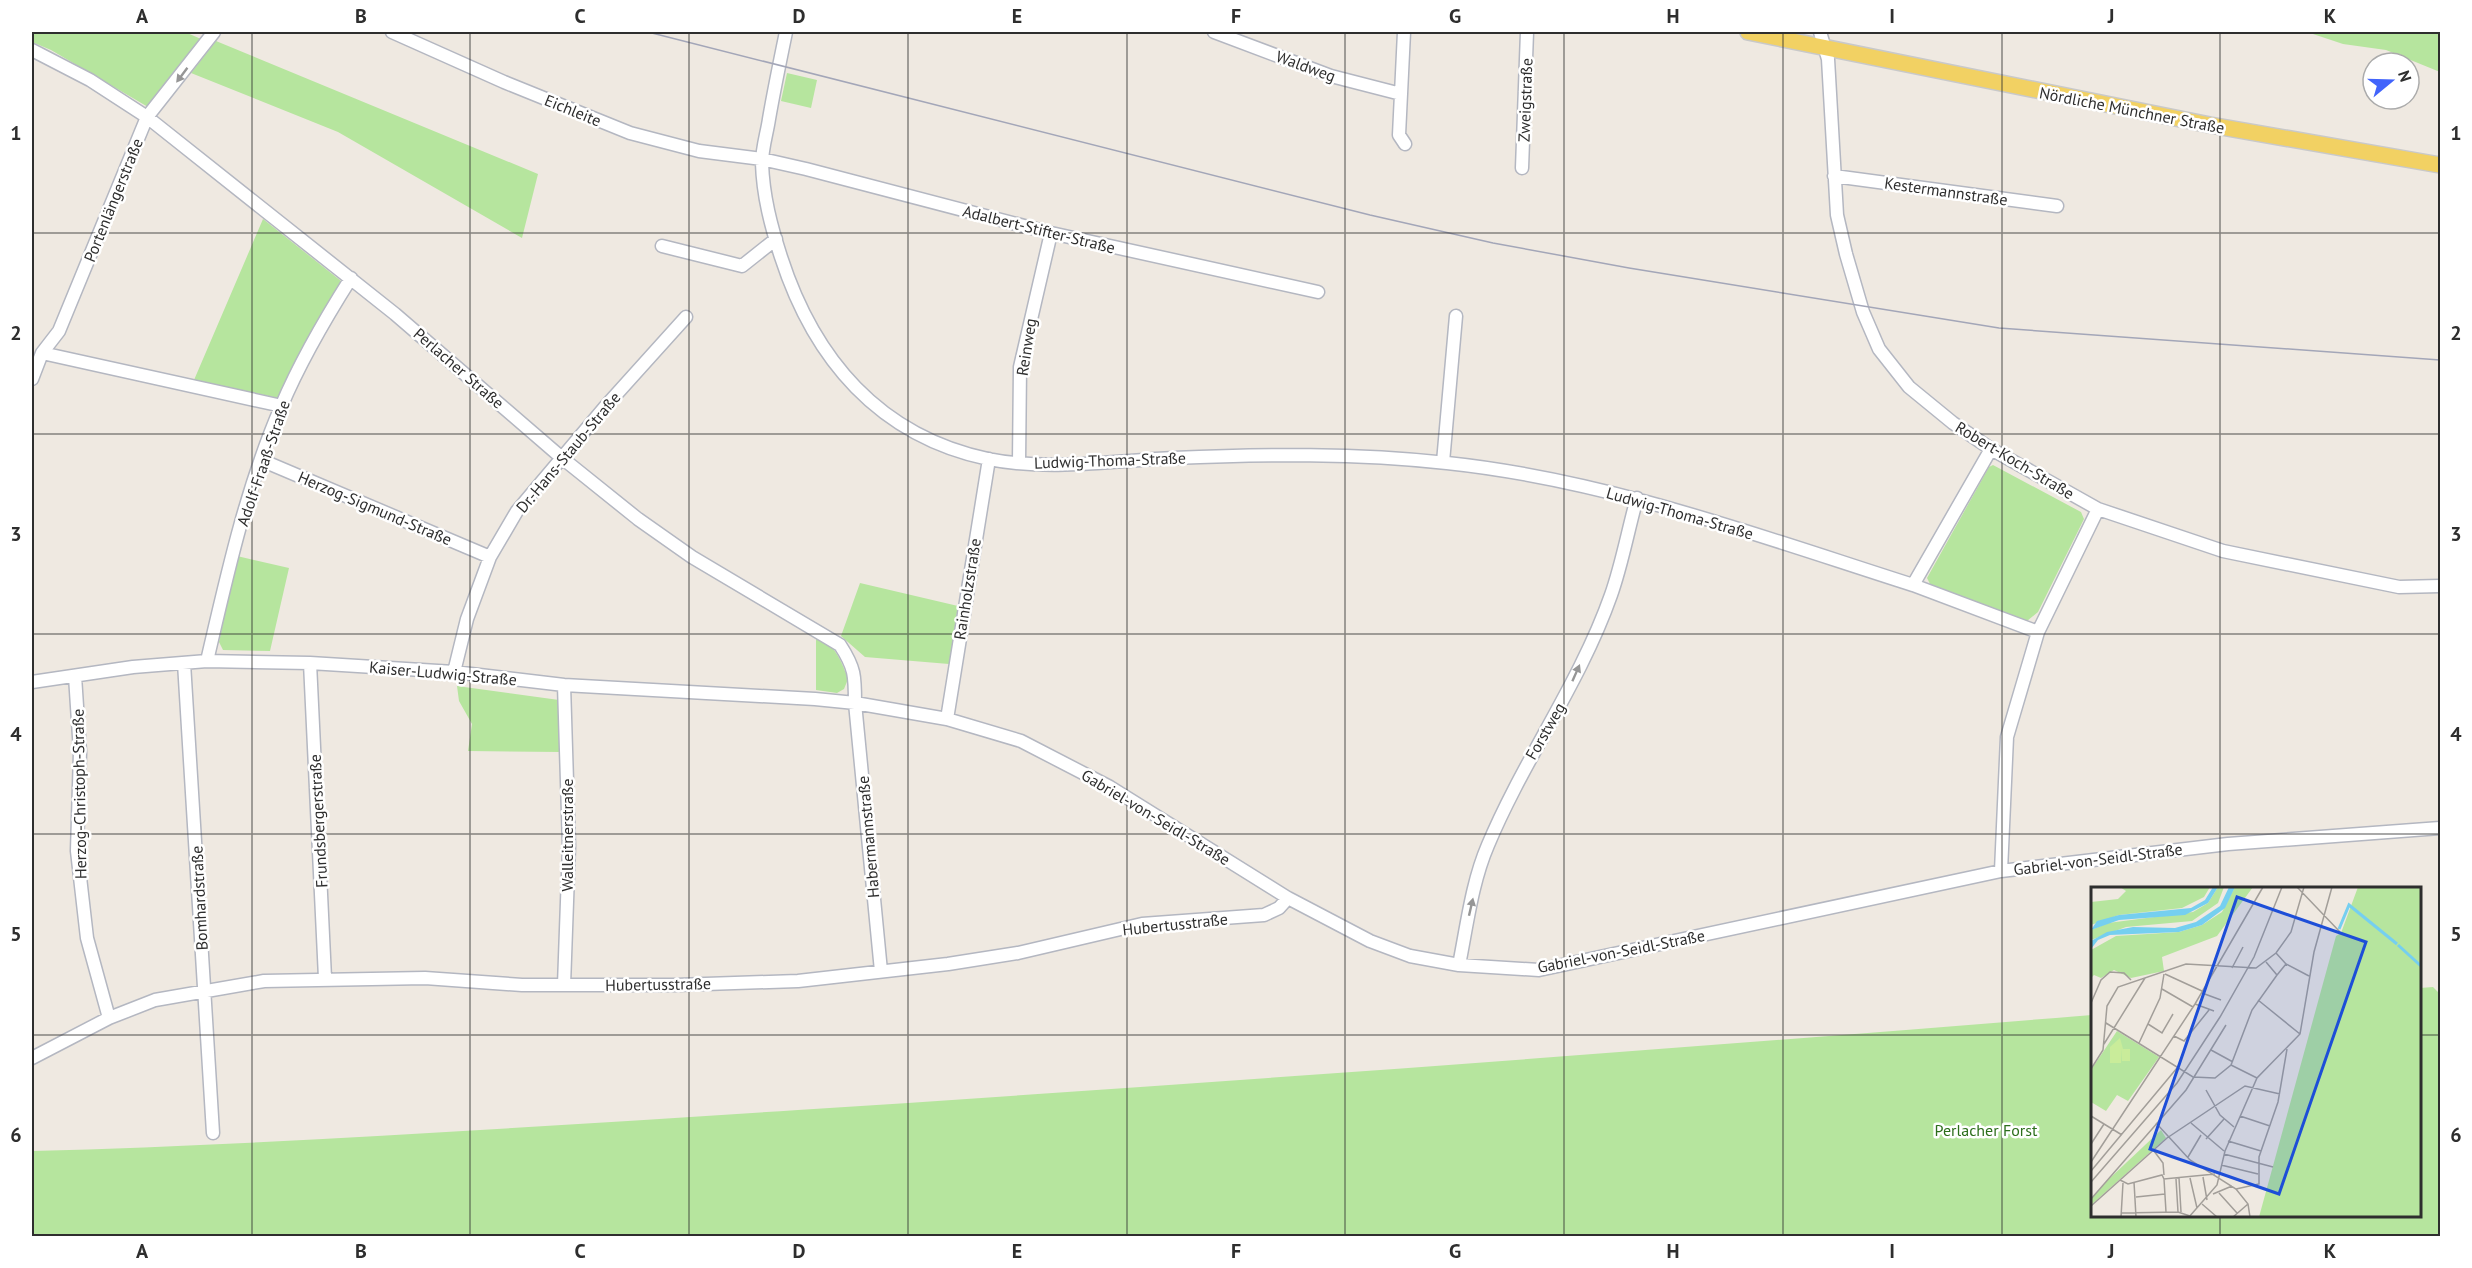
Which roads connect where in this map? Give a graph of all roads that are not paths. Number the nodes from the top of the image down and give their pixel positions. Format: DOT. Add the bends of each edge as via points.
graph roads {
  1 [pos="214,32"];
  2 [pos="392,32"];
  3 [pos="786,32"];
  4 [pos="1214,32"];
  5 [pos="1404,32"];
  6 [pos="1527,32"];
  7 [pos="1748,32"];
  8 [pos="1820,32"];
  9 [pos="1825,49"];
  10 [pos="32,50"];
  11 [pos="1401,94"];
  12 [pos="147,117"];
  13 [pos="1406,144"];
  14 [pos="762,159"];
  15 [pos="2440,165"];
  16 [pos="1522,168"];
  17 [pos="1834,176"];
  18 [pos="2058,206"];
  19 [pos="1051,233"];
  20 [pos="776,239"];
  21 [pos="662,246"];
  22 [pos="351,278"];
  23 [pos="1318,292"];
  24 [pos="1456,316"];
  25 [pos="686,317"];
  26 [pos="42,353"];
  27 [pos="32,379"];
  28 [pos="282,406"];
  29 [pos="1991,449"];
  30 [pos="562,458"];
  31 [pos="989,459"];
  32 [pos="261,460"];
  33 [pos="1019,462"];
  34 [pos="1443,462"];
  35 [pos="1637,498"];
  36 [pos="2098,508"];
  37 [pos="490,557"];
  38 [pos="1913,585"];
  39 [pos="2440,586"];
  40 [pos="2038,632"];
  41 [pos="207,661"];
  42 [pos="184,663"];
  43 [pos="310,663"];
  44 [pos="454,672"];
  45 [pos="75,675"];
  46 [pos="32,682"];
  47 [pos="564,685"];
  48 [pos="855,703"];
  49 [pos="947,719"];
  50 [pos="2440,828"];
  51 [pos="2001,871"];
  52 [pos="1288,898"];
  53 [pos="1459,964"];
  54 [pos="881,971"];
  55 [pos="326,978"];
  56 [pos="564,985"];
  57 [pos="204,991"];
  58 [pos="109,1018"];
  59 [pos="32,1058"];
  60 [pos="213,1133"];
  1 -- 12 [label="street, Portenlängerstraße, one-way"];
  2 -- 14 [label="street, Eichleite" via="630,133 699,151"];
  3 -- 14 [label="street, Ludwig-Thoma-Straße"];
  4 -- 11 [label="street, Waldweg" via="1331,76"];
  5 -- 11 [label="street"];
  6 -- 16 [label="street, Zweigstraße"];
  7 -- 9 [label="main road, Nördliche Münchner Straße"];
  8 -- 9 [label="street, Robert-Koch-Straße"];
  9 -- 15 [label="main road, Nördliche Münchner Straße" via="2210,125"];
  9 -- 17 [label="street, Robert-Koch-Straße"];
  10 -- 12 [label="street, Perlacher Straße" via="90,80"];
  11 -- 13 [label="street" via="1399,135"];
  12 -- 22 [label="street, Perlacher Straße"];
  12 -- 26 [label="street, Portenlängerstraße" via="59,331"];
  14 -- 19 [label="street, Adalbert-Stifter-Straße"];
  14 -- 20 [label="street, Ludwig-Thoma-Straße" via="765,203"];
  17 -- 18 [label="street, Kestermannstraße"];
  17 -- 29 [label="street, Robert-Koch-Straße" via="1846,254 1860,304 1879,350 1909,387"];
  19 -- 23 [label="street, Adalbert-Stifter-Straße"];
  19 -- 33 [label="street, Reinweg" via="1020,367"];
  20 -- 21 [label="street" via="742,266"];
  20 -- 31 [label="street, Ludwig-Thoma-Straße" via="805,319 846,379 900,423"];
  22 -- 28 [label="street, Adolf-Fraaß-Straße" via="327,316"];
  22 -- 30 [label="street, Perlacher Straße"];
  24 -- 34 [label="street"];
  25 -- 30 [label="street, Dr.-Hans-Staub-Straße"];
  26 -- 27 [label="street, Portenlängerstraße"];
  26 -- 28 [label="street"];
  28 -- 32 [label="street, Adolf-Fraaß-Straße"];
  29 -- 36 [label="street, Robert-Koch-Straße"];
  29 -- 38 [label="street"];
  30 -- 37 [label="street, Dr.-Hans-Staub-Straße" via="517,511"];
  30 -- 48 [label="street, Perlacher Straße" via="692,557 840,645 855,674"];
  31 -- 33 [label="street, Ludwig-Thoma-Straße"];
  31 -- 49 [label="street, Rainholzstraße"];
  32 -- 37 [label="street, Herzog-Sigmund-Straße"];
  32 -- 41 [label="street, Adolf-Fraaß-Straße" via="231,557"];
  33 -- 34 [label="street, Ludwig-Thoma-Straße" via="1327,454"];
  34 -- 35 [label="street, Ludwig-Thoma-Straße" via="1525,472"];
  35 -- 38 [label="street, Ludwig-Thoma-Straße"];
  53 -- 35 [label="street, Forstweg, one-way" via="1487,847 1521,772 1567,693 1611,595"];
  36 -- 39 [label="street, Robert-Koch-Straße" via="2223,552 2399,586"];
  36 -- 40 [label="street"];
  37 -- 44 [label="street, Dr.-Hans-Staub-Straße" via="467,619"];
  38 -- 40 [label="street, Ludwig-Thoma-Straße"];
  40 -- 51 [label="street" via="2007,737"];
  41 -- 42 [label="street, Kaiser-Ludwig-Straße"];
  41 -- 43 [label="street, Kaiser-Ludwig-Straße"];
  42 -- 45 [label="street, Kaiser-Ludwig-Straße"];
  42 -- 57 [label="street, Bomhardstraße"];
  43 -- 44 [label="street, Kaiser-Ludwig-Straße"];
  43 -- 55 [label="street, Frundsbergerstraße"];
  44 -- 47 [label="street, Kaiser-Ludwig-Straße"];
  45 -- 46 [label="street, Kaiser-Ludwig-Straße"];
  45 -- 58 [label="street, Herzog-Christoph-Straße" via="80,752 77,851 87,938"];
  47 -- 48 [label="street, Kaiser-Ludwig-Straße"];
  47 -- 56 [label="street, Walleitnerstraße" via="569,846"];
  48 -- 49 [label="street, Gabriel-von-Seidl-Straße"];
  48 -- 54 [label="street, Habermannstraße"];
  49 -- 52 [label="street, Gabriel-von-Seidl-Straße" via="1021,741 1065,763 1119,792"];
  50 -- 51 [label="street, Gabriel-von-Seidl-Straße" via="2228,844"];
  51 -- 53 [label="street, Gabriel-von-Seidl-Straße" via="1539,970"];
  52 -- 53 [label="street, Gabriel-von-Seidl-Straße" via="1370,941 1410,956"];
  52 -- 54 [label="street, Hubertusstraße" via="1264,915 1142,924 1018,952"];
  54 -- 56 [label="street, Hubertusstraße" via="798,981"];
  55 -- 56 [label="street, Hubertusstraße"];
  55 -- 57 [label="street, Hubertusstraße" via="264,981"];
  57 -- 58 [label="street, Hubertusstraße" via="155,1000"];
  57 -- 60 [label="street, Bomhardstraße"];
  58 -- 59 [label="street, Hubertusstraße"];
}
